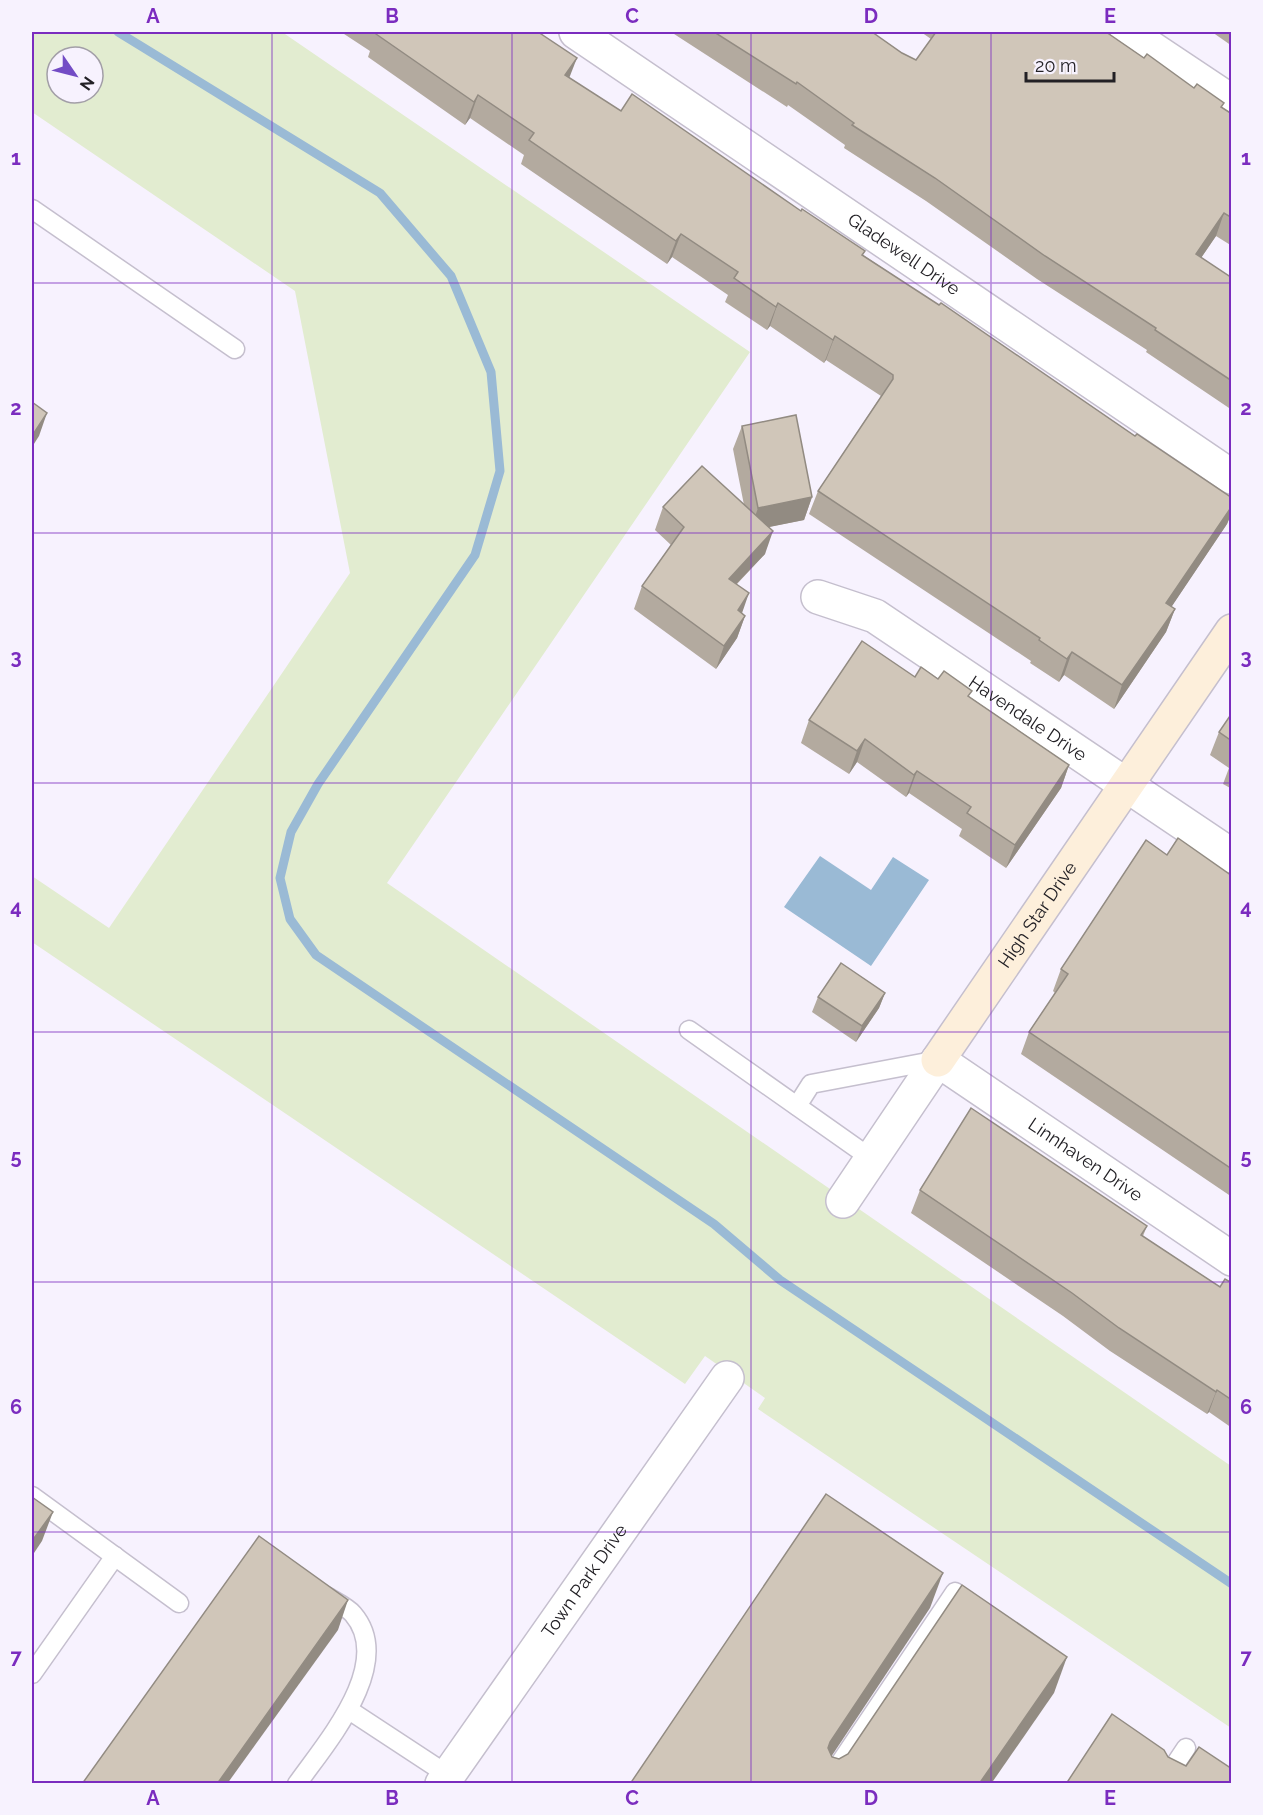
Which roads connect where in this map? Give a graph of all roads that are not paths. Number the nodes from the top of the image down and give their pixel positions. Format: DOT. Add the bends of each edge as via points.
graph roads {
  1 [pos="576,32"];
  2 [pos="1127,32"];
  3 [pos="1232,102"];
  4 [pos="32,209"];
  5 [pos="235,350"];
  6 [pos="1232,477"];
  7 [pos="818,597"];
  8 [pos="1232,631"];
  9 [pos="1127,785"];
  10 [pos="1232,856"];
  11 [pos="689,1030"];
  12 [pos="938,1060"];
  13 [pos="797,1106"];
  14 [pos="872,1159"];
  15 [pos="843,1201"];
  16 [pos="1232,1259"];
  17 [pos="727,1378"];
  18 [pos="32,1496"];
  19 [pos="115,1556"];
  20 [pos="307,1583"];
  21 [pos="955,1592"];
  22 [pos="179,1602"];
  23 [pos="32,1674"];
  24 [pos="349,1710"];
  25 [pos="1186,1748"];
  26 [pos="445,1779"];
  27 [pos="297,1784"];
  28 [pos="826,1784"];
  29 [pos="1162,1784"];
  1 -- 6 [label="street, Gladewell Drive"];
  2 -- 3 [label="street"];
  4 -- 5 [label="lane"];
  7 -- 9 [label="street, Havendale Drive" via="875,616"];
  8 -- 9 [label="street, High Star Drive"];
  9 -- 10 [label="street, Havendale Drive"];
  9 -- 12 [label="street, High Star Drive"];
  11 -- 13 [label="lane"];
  12 -- 13 [label="lane" via="811,1084"];
  12 -- 14 [label="street, High Star Drive"];
  12 -- 16 [label="street, Linnhaven Drive"];
  13 -- 14 [label="lane"];
  14 -- 15 [label="street, High Star Drive"];
  17 -- 26 [label="street, Town Park Drive"];
  18 -- 19 [label="lane"];
  19 -- 22 [label="lane"];
  19 -- 23 [label="lane"];
  20 -- 24 [label="lane" via="354,1614 366,1640 366,1672"];
  21 -- 28 [label="lane"];
  24 -- 26 [label="lane"];
  24 -- 27 [label="lane"];
  25 -- 29 [label="lane"];
}
